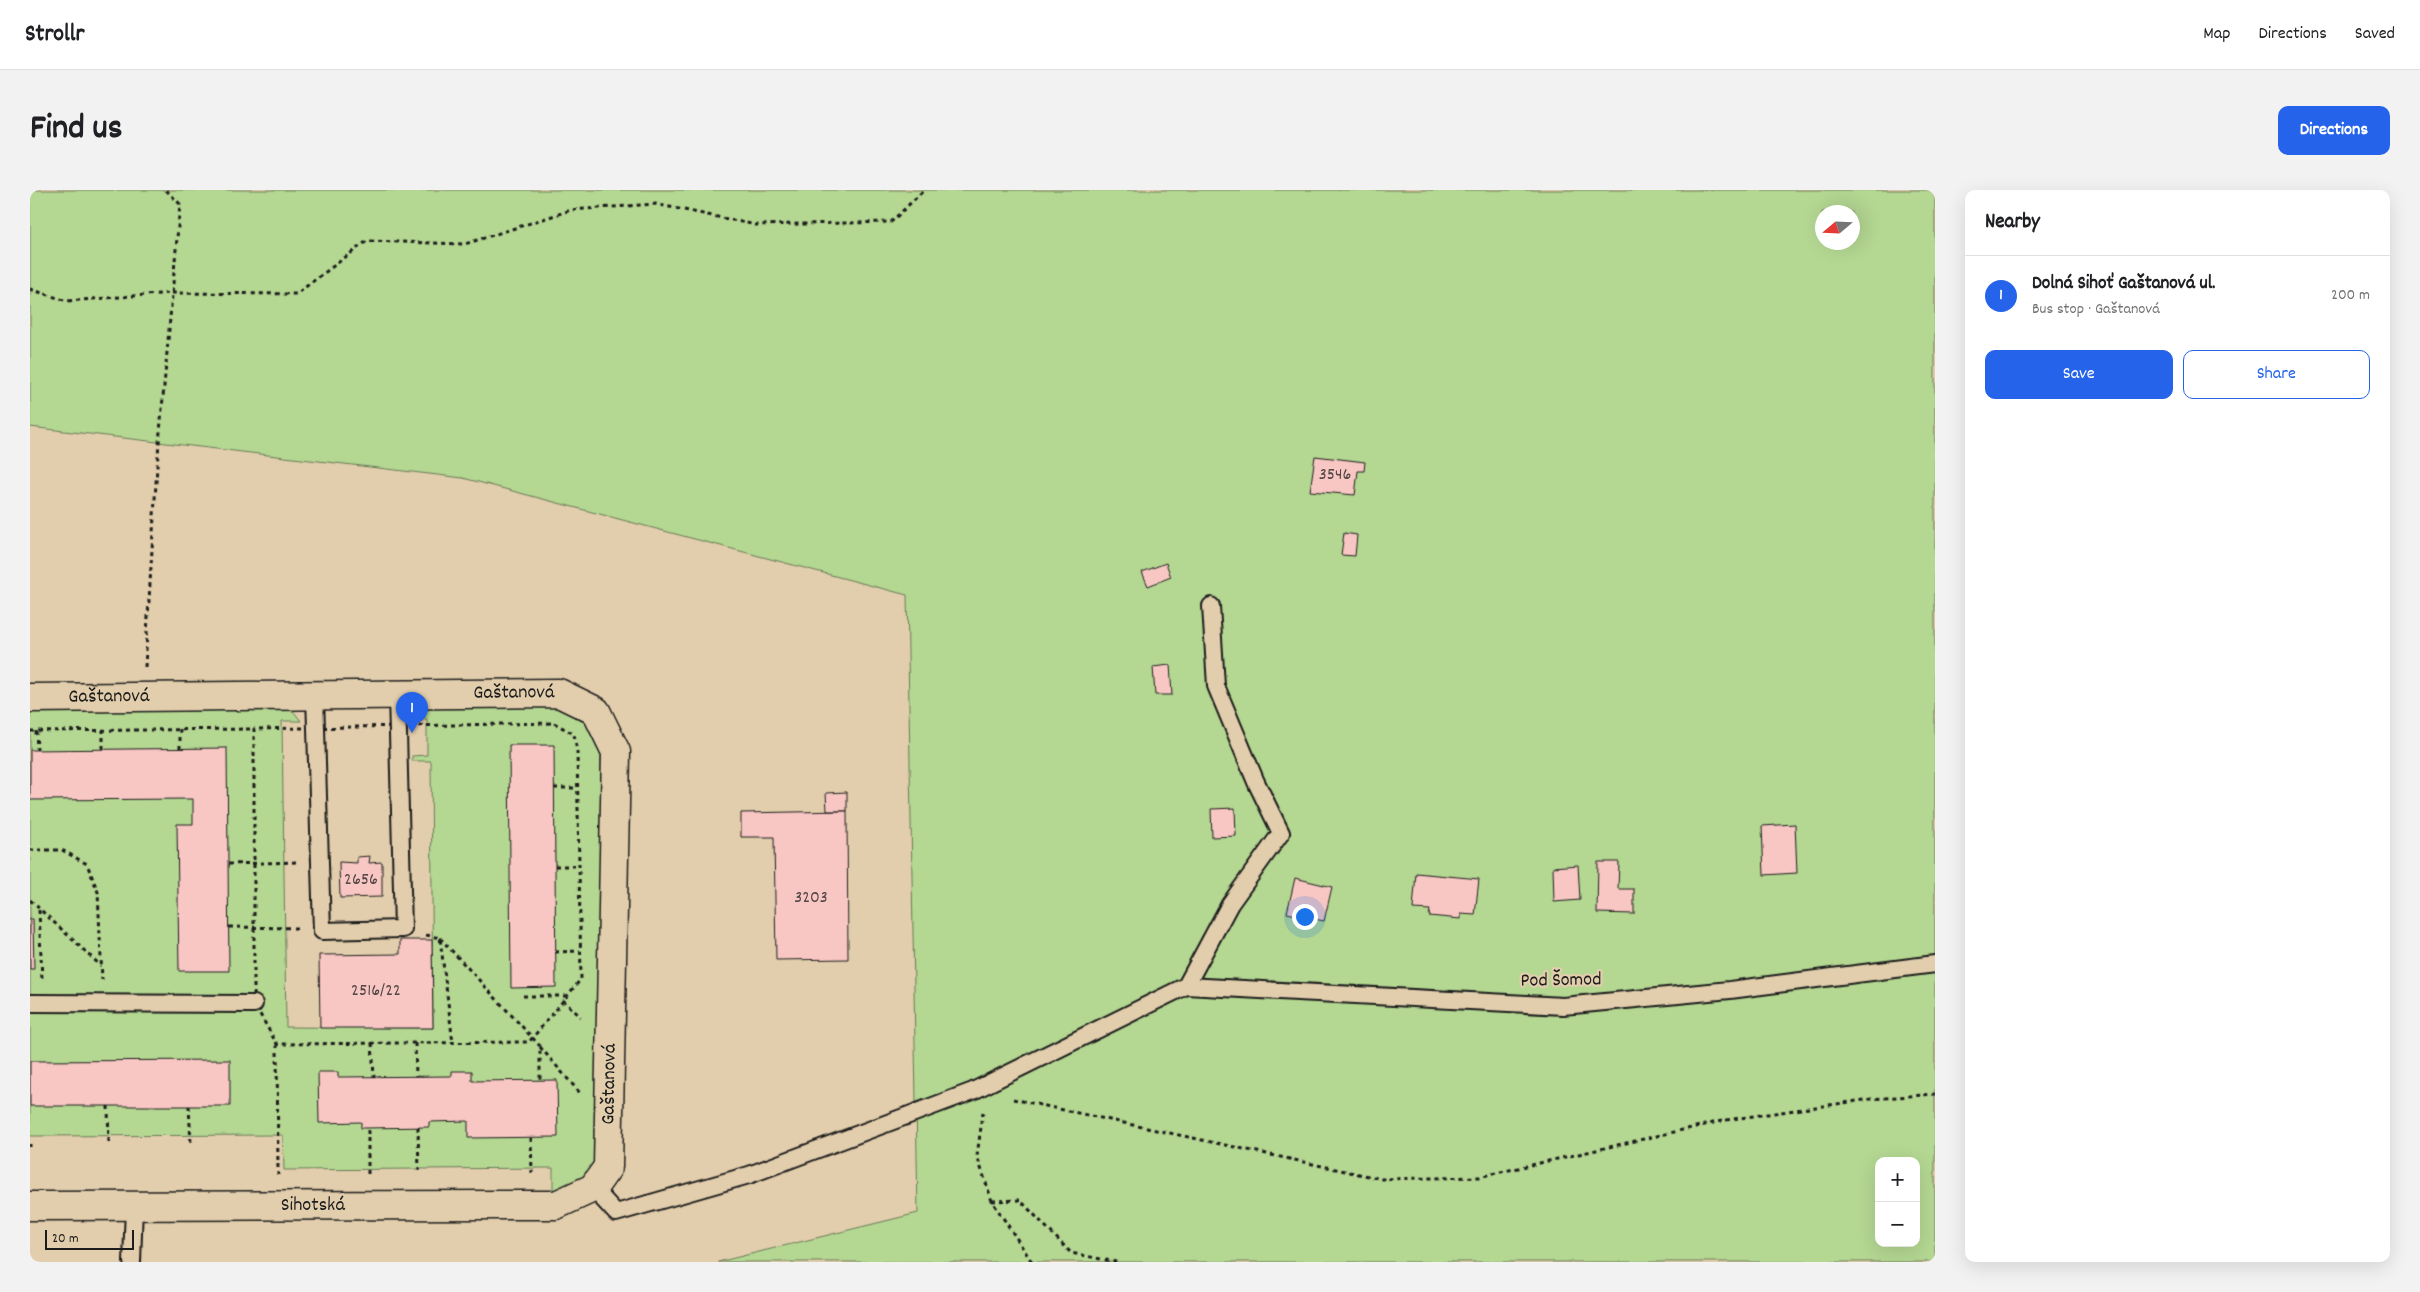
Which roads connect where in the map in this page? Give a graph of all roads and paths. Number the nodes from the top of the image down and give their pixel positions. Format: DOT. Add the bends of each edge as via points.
graph roads {
  1 [pos="166,190"];
  2 [pos="924,190"];
  3 [pos="30,289"];
  4 [pos="172,293"];
  5 [pos="1210,606"];
  6 [pos="397,694"];
  7 [pos="315,695"];
  8 [pos="143,697"];
  9 [pos="30,698"];
  10 [pos="254,728"];
  11 [pos="180,729"];
  12 [pos="103,730"];
  13 [pos="30,731"];
  14 [pos="36,731"];
  15 [pos="180,748"];
  16 [pos="103,749"];
  17 [pos="37,750"];
  18 [pos="554,788"];
  19 [pos="578,788"];
  20 [pos="30,850"];
  21 [pos="320,862"];
  22 [pos="228,864"];
  23 [pos="555,866"];
  24 [pos="579,866"];
  25 [pos="30,900"];
  26 [pos="39,910"];
  27 [pos="229,927"];
  28 [pos="322,928"];
  29 [pos="403,929"];
  30 [pos="440,938"];
  31 [pos="580,951"];
  32 [pos="555,952"];
  33 [pos="1935,964"];
  34 [pos="101,966"];
  35 [pos="1186,986"];
  36 [pos="523,996"];
  37 [pos="567,996"];
  38 [pos="563,1000"];
  39 [pos="36,1003"];
  40 [pos="103,1003"];
  41 [pos="254,1004"];
  42 [pos="583,1019"];
  43 [pos="453,1042"];
  44 [pos="372,1043"];
  45 [pos="415,1043"];
  46 [pos="277,1044"];
  47 [pos="540,1046"];
  48 [pos="416,1076"];
  49 [pos="374,1077"];
  50 [pos="540,1080"];
  51 [pos="979,1092"];
  52 [pos="1935,1094"];
  53 [pos="108,1106"];
  54 [pos="189,1106"];
  55 [pos="609,1126"];
  56 [pos="418,1127"];
  57 [pos="368,1128"];
  58 [pos="531,1138"];
  59 [pos="191,1144"];
  60 [pos="109,1146"];
  61 [pos="532,1173"];
  62 [pos="368,1174"];
  63 [pos="419,1174"];
  64 [pos="278,1175"];
  65 [pos="593,1188"];
  66 [pos="992,1201"];
  67 [pos="30,1206"];
  68 [pos="134,1206"];
  69 [pos="132,1262"];
  70 [pos="1032,1262"];
  71 [pos="1116,1262"];
  1 -- 4 [label="path" via="180,204"];
  2 -- 4 [label="path" via="891,222 756,225 655,204 571,210 466,244 367,241 296,294"];
  3 -- 4 [label="path" via="67,301"];
  4 -- 8 [label="path" via="157,466"];
  5 -- 35 [label="lane" via="1216,686 1256,782 1282,833 1230,904"];
  6 -- 7 [label="street, Gaštanová"];
  6 -- 29 [label="lane"];
  6 -- 55 [label="street, Gaštanová" via="559,692 596,711 600,719 616,752"];
  7 -- 8 [label="street, Gaštanová"];
  7 -- 21 [label="lane"];
  8 -- 9 [label="street, Gaštanová"];
  10 -- 11 [label="path"];
  11 -- 12 [label="path"];
  11 -- 15 [label="path"];
  12 -- 14 [label="path"];
  12 -- 16 [label="path"];
  13 -- 14 [label="path"];
  14 -- 17 [label="path"];
  18 -- 19 [label="path"];
  20 -- 34 [label="path" via="62,850 87,864 98,892"];
  21 -- 22 [label="path"];
  21 -- 28 [label="lane"];
  23 -- 24 [label="path"];
  25 -- 26 [label="path"];
  26 -- 34 [label="path"];
  26 -- 39 [label="path"];
  27 -- 28 [label="path"];
  28 -- 29 [label="lane" via="322,931"];
  29 -- 30 [label="path"];
  30 -- 43 [label="path"];
  30 -- 47 [label="path"];
  31 -- 32 [label="path"];
  33 -- 35 [label="lane, Pod Šomod" via="1730,990 1563,1006"];
  34 -- 40 [label="path"];
  35 -- 51 [label="lane"];
  36 -- 37 [label="path"];
  38 -- 42 [label="path"];
  39 -- 40 [label="lane"];
  40 -- 41 [label="lane"];
  44 -- 49 [label="path"];
  45 -- 48 [label="path"];
  46 -- 64 [label="path"];
  47 -- 50 [label="path"];
  47 -- 55 [label="path"];
  51 -- 52 [label="path" via="1382,1179 1479,1177 1726,1120 1870,1099"];
  51 -- 65 [label="lane" via="749,1175 616,1213"];
  51 -- 66 [label="path" via="977,1156"];
  53 -- 60 [label="path"];
  54 -- 59 [label="path"];
  55 -- 65 [label="street, Gaštanová" via="608,1166"];
  56 -- 63 [label="path"];
  57 -- 62 [label="path"];
  58 -- 61 [label="path"];
  65 -- 68 [label="street, Sihotská" via="556,1206"];
  66 -- 70 [label="path"];
  66 -- 71 [label="path" via="1020,1200 1071,1253"];
  67 -- 68 [label="street, Sihotská"];
  68 -- 69 [label="lane"];
}
